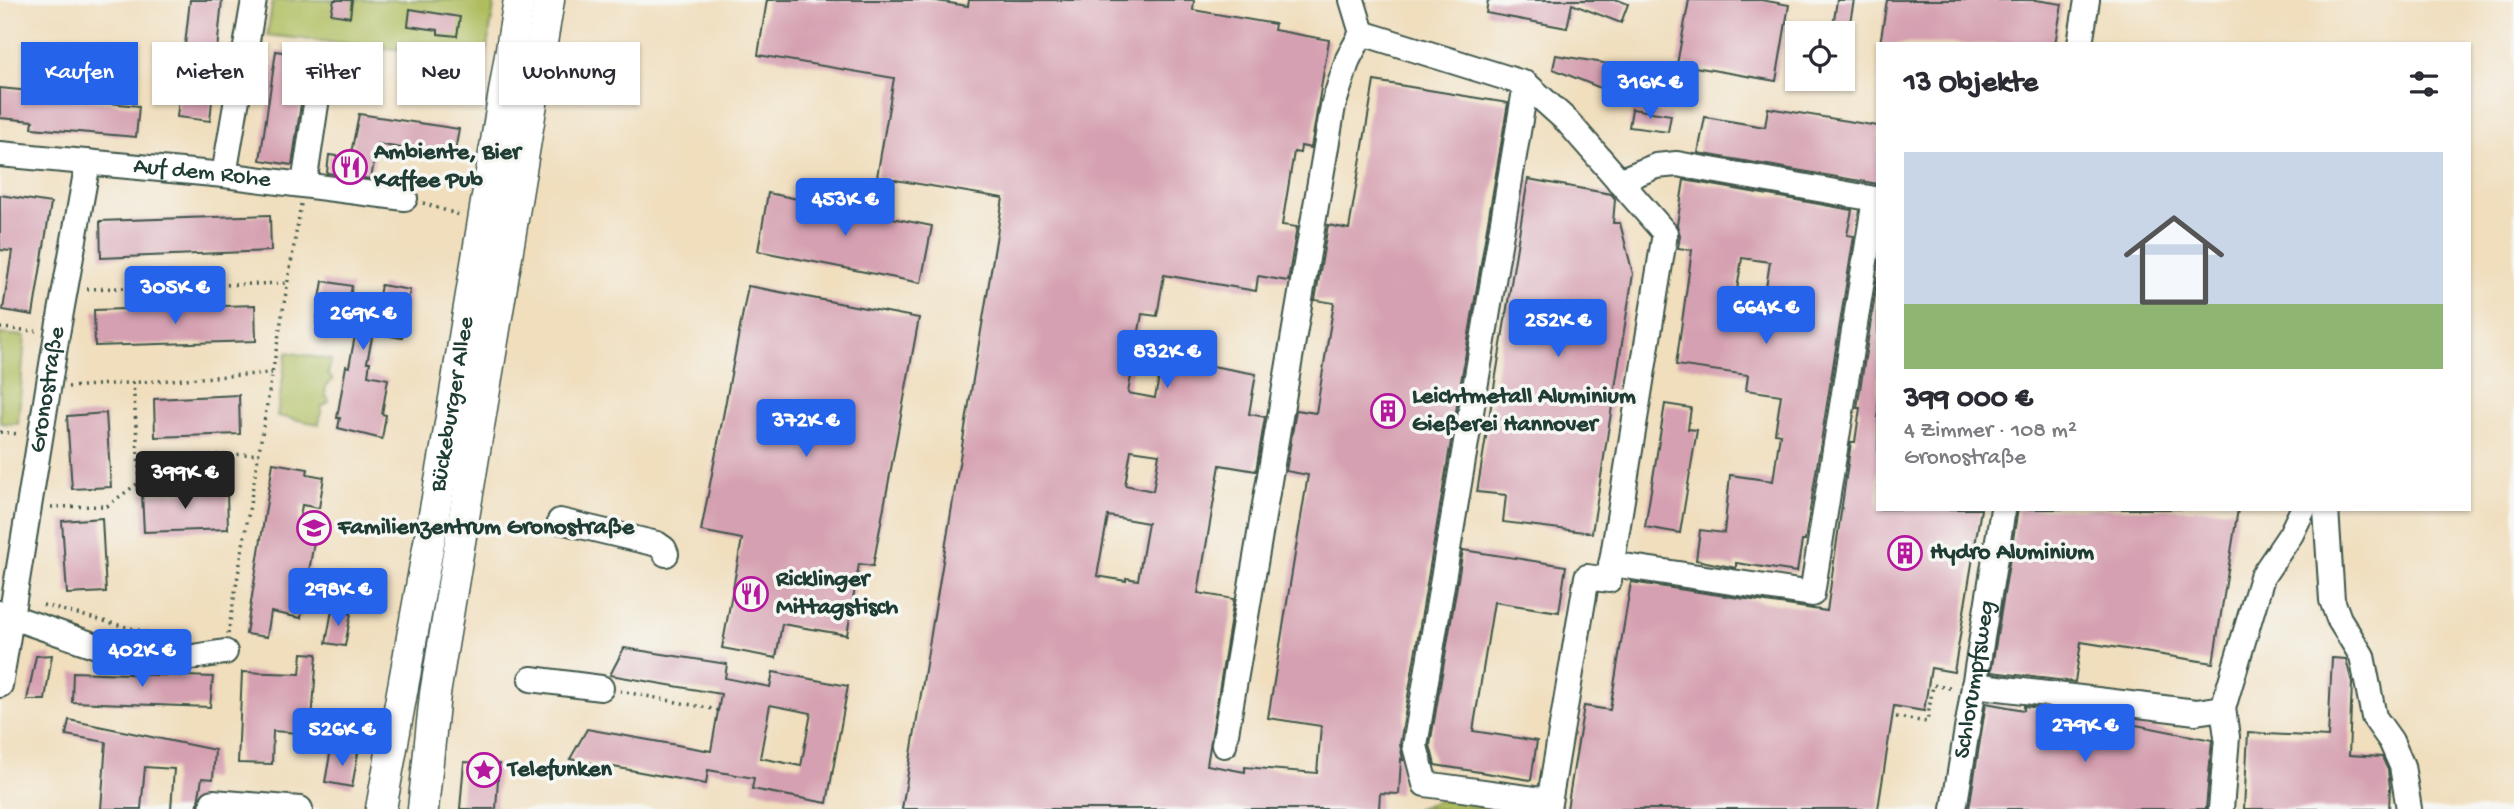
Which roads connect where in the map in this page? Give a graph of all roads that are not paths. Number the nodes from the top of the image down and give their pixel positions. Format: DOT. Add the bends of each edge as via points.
graph roads {
  1 [pos="254,0"];
  2 [pos="519,0"];
  3 [pos="549,0"];
  4 [pos="1352,0"];
  5 [pos="2087,0"];
  6 [pos="1362,33"];
  7 [pos="2080,42"];
  8 [pos="1526,84"];
  9 [pos="316,105"];
  10 [pos="0,154"];
  11 [pos="88,162"];
  12 [pos="224,175"];
  13 [pos="1619,181"];
  14 [pos="304,184"];
  15 [pos="405,198"];
  16 [pos="2003,511"];
  17 [pos="2302,511"];
  18 [pos="2326,511"];
  19 [pos="559,521"];
  20 [pos="666,554"];
  21 [pos="1611,564"];
  22 [pos="6,615"];
  23 [pos="225,652"];
  24 [pos="531,679"];
  25 [pos="0,685"];
  26 [pos="1974,688"];
  27 [pos="608,689"];
  28 [pos="2223,708"];
  29 [pos="1224,745"];
  30 [pos="1548,805"];
  31 [pos="285,808"];
  32 [pos="212,809"];
  33 [pos="381,809"];
  34 [pos="423,809"];
  35 [pos="1954,809"];
  36 [pos="2221,809"];
  37 [pos="2409,809"];
  1 -- 12 [label="street"];
  2 -- 33 [label="main road, Bückeburger Allee"];
  3 -- 34 [label="main road, Bückeburger Allee" via="437,680"];
  4 -- 6 [label="street"];
  5 -- 7 [label="street"];
  6 -- 8 [label="street"];
  6 -- 29 [label="street" via="1333,106"];
  8 -- 13 [label="street"];
  8 -- 30 [label="street" via="1415,746 1425,784"];
  9 -- 14 [label="street"];
  10 -- 11 [label="street, Auf dem Rohe"];
  11 -- 12 [label="street, Auf dem Rohe"];
  11 -- 22 [label="street, Gronostraße" via="30,508"];
  12 -- 14 [label="street, Auf dem Rohe"];
  13 -- 21 [label="street" via="1665,233"];
  13 -- 21 [label="street" via="1656,166 1677,164 1875,198 1811,594"];
  14 -- 15 [label="street, Auf dem Rohe"];
  16 -- 26 [label="street, Schlorumpfsweg"];
  17 -- 28 [label="street" via="2262,577"];
  18 -- 37 [label="street" via="2332,600 2362,656 2374,717 2402,766"];
  19 -- 20 [label="street" via="657,544"];
  21 -- 30 [label="street" via="1609,580 1587,577"];
  22 -- 23 [label="street" via="126,656 186,658"];
  22 -- 25 [label="street, Gronostraße"];
  24 -- 27 [label="street"];
  26 -- 28 [label="street" via="2196,712"];
  26 -- 35 [label="street, Schlorumpfsweg"];
  28 -- 36 [label="street" via="2227,737"];
  31 -- 32 [label="street" via="213,802"];
}
